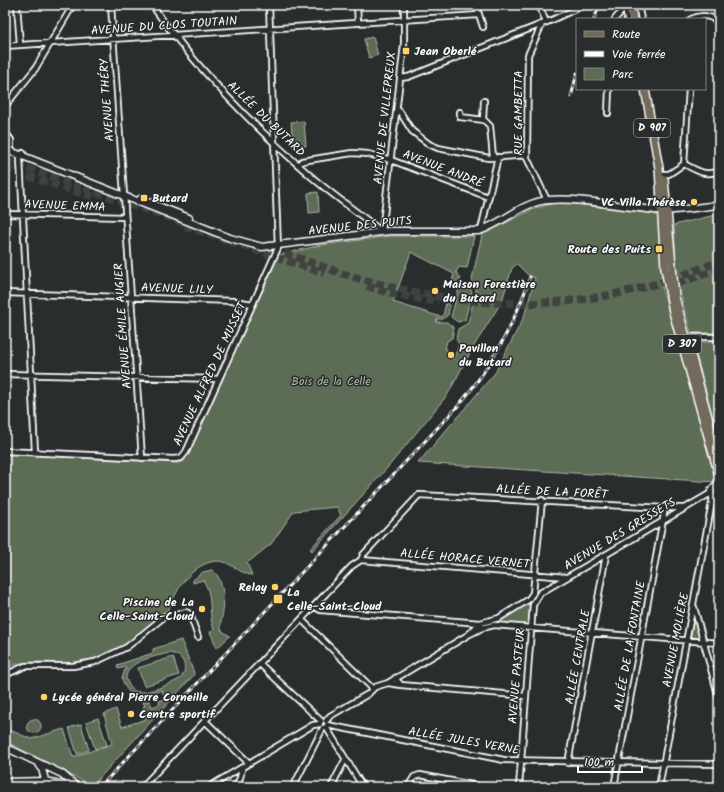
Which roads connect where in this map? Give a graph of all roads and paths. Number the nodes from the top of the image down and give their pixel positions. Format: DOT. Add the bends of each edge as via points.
graph roads {
  1 [pos="17,5"];
  2 [pos="73,5"];
  3 [pos="110,5"];
  4 [pos="152,5"];
  5 [pos="269,5"];
  6 [pos="357,5"];
  7 [pos="404,5"];
  8 [pos="476,5"];
  9 [pos="540,5"];
  10 [pos="584,5"];
  11 [pos="638,5"];
  12 [pos="628,6"];
  13 [pos="478,15"];
  14 [pos="616,18"];
  15 [pos="627,18"];
  16 [pos="633,18"];
  17 [pos="640,18"];
  18 [pos="694,18"];
  19 [pos="404,20"];
  20 [pos="718,20"];
  21 [pos="358,23"];
  22 [pos="544,23"];
  23 [pos="483,27"];
  24 [pos="270,29"];
  25 [pos="174,35"];
  26 [pos="113,39"];
  27 [pos="51,43"];
  28 [pos="20,45"];
  29 [pos="5,46"];
  30 [pos="400,78"];
  31 [pos="609,90"];
  32 [pos="645,90"];
  33 [pos="689,90"];
  34 [pos="484,101"];
  35 [pos="5,106"];
  36 [pos="397,109"];
  37 [pos="460,112"];
  38 [pos="608,113"];
  39 [pos="483,120"];
  40 [pos="5,132"];
  41 [pos="274,143"];
  42 [pos="7,147"];
  43 [pos="22,154"];
  44 [pos="527,155"];
  45 [pos="495,157"];
  46 [pos="391,160"];
  47 [pos="684,164"];
  48 [pos="298,165"];
  49 [pos="661,171"];
  50 [pos="719,171"];
  51 [pos="124,195"];
  52 [pos="488,197"];
  53 [pos="547,200"];
  54 [pos="719,204"];
  55 [pos="665,211"];
  56 [pos="5,214"];
  57 [pos="23,214"];
  58 [pos="125,217"];
  59 [pos="481,230"];
  60 [pos="382,232"];
  61 [pos="278,246"];
  62 [pos="5,293"];
  63 [pos="27,294"];
  64 [pos="130,297"];
  65 [pos="253,304"];
  66 [pos="685,337"];
  67 [pos="719,337"];
  68 [pos="5,374"];
  69 [pos="31,374"];
  70 [pos="136,376"];
  71 [pos="219,379"];
  72 [pos="5,451"];
  73 [pos="35,452"];
  74 [pos="719,457"];
  75 [pos="142,458"];
  76 [pos="719,475"];
  77 [pos="719,485"];
  78 [pos="714,496"];
  79 [pos="542,500"];
  80 [pos="665,508"];
  81 [pos="684,508"];
  82 [pos="664,521"];
  83 [pos="606,555"];
  84 [pos="361,560"];
  85 [pos="536,575"];
  86 [pos="567,577"];
  87 [pos="540,593"];
  88 [pos="693,605"];
  89 [pos="314,606"];
  90 [pos="499,618"];
  91 [pos="302,620"];
  92 [pos="480,623"];
  93 [pos="498,624"];
  94 [pos="484,627"];
  95 [pos="532,628"];
  96 [pos="593,632"];
  97 [pos="468,635"];
  98 [pos="198,637"];
  99 [pos="643,637"];
  100 [pos="686,640"];
  101 [pos="703,642"];
  102 [pos="719,643"];
  103 [pos="260,664"];
  104 [pos="5,675"];
  105 [pos="395,678"];
  106 [pos="388,683"];
  107 [pos="401,686"];
  108 [pos="373,689"];
  109 [pos="526,696"];
  110 [pos="719,698"];
  111 [pos="205,721"];
  112 [pos="324,724"];
  113 [pos="6,749"];
  114 [pos="346,760"];
  115 [pos="520,761"];
  116 [pos="38,763"];
  117 [pos="249,763"];
  118 [pos="568,763"];
  119 [pos="618,764"];
  120 [pos="664,764"];
  121 [pos="719,764"];
  122 [pos="242,769"];
  123 [pos="62,774"];
  124 [pos="5,782"];
  125 [pos="46,784"];
  126 [pos="59,785"];
  127 [pos="74,787"];
  128 [pos="78,787"];
  129 [pos="142,787"];
  130 [pos="209,787"];
  131 [pos="236,787"];
  132 [pos="293,787"];
  133 [pos="331,787"];
  134 [pos="363,787"];
  135 [pos="408,787"];
  136 [pos="483,787"];
  137 [pos="519,787"];
  138 [pos="614,787"];
  139 [pos="659,787"];
  1 -- 28 [label="street"];
  2 -- 27 [label="street"];
  3 -- 26 [label="street, AVENUE THÉRY"];
  4 -- 25 [label="street, ALLÉE DU BUTARD"];
  5 -- 24 [label="street"];
  6 -- 21 [label="street"];
  7 -- 19 [label="street, AVENUE DE VILLEPREUX"];
  8 -- 13 [label="street"];
  9 -- 22 [label="street"];
  10 -- 22 [label="street"];
  11 -- 17 [label="street"];
  12 -- 14 [label="street"];
  12 -- 15 [label="street"];
  12 -- 16 [label="main road"];
  13 -- 19 [label="street, AVENUE DU CLOS TOUTAIN"];
  13 -- 23 [label="street"];
  18 -- 20 [label="street" via="702,15"];
  19 -- 21 [label="street, AVENUE DU CLOS TOUTAIN"];
  19 -- 30 [label="street, AVENUE DE VILLEPREUX"];
  21 -- 24 [label="street, AVENUE DU CLOS TOUTAIN"];
  22 -- 30 [label="street"];
  22 -- 44 [label="street, RUE GAMBETTA" via="528,55"];
  24 -- 25 [label="street, AVENUE DU CLOS TOUTAIN"];
  24 -- 41 [label="street"];
  25 -- 26 [label="street, AVENUE DU CLOS TOUTAIN"];
  25 -- 41 [label="street, ALLÉE DU BUTARD" via="228,98"];
  26 -- 27 [label="street, AVENUE DU CLOS TOUTAIN"];
  26 -- 51 [label="street, AVENUE THÉRY"];
  27 -- 28 [label="street, AVENUE DU CLOS TOUTAIN"];
  27 -- 35 [label="street"];
  28 -- 29 [label="street, AVENUE DU CLOS TOUTAIN"];
  30 -- 36 [label="street, AVENUE DE VILLEPREUX"];
  31 -- 38 [label="street"];
  32 -- 49 [label="main road, D 907"];
  33 -- 47 [label="street"];
  34 -- 39 [label="street"];
  36 -- 45 [label="street" via="412,131 429,144 438,148"];
  36 -- 46 [label="street, AVENUE DE VILLEPREUX"];
  37 -- 39 [label="street" via="460,117"];
  39 -- 45 [label="street" via="490,126"];
  40 -- 42 [label="street" via="11,140"];
  41 -- 48 [label="street, ALLÉE DU BUTARD"];
  41 -- 61 [label="street"];
  42 -- 43 [label="street, AVENUE DES PUITS"];
  43 -- 51 [label="street, AVENUE DES PUITS"];
  43 -- 57 [label="street"];
  44 -- 45 [label="street"];
  44 -- 53 [label="street, RUE GAMBETTA"];
  45 -- 52 [label="street"];
  46 -- 48 [label="street, AVENUE ANDRÉ" via="368,154 352,154 302,162"];
  46 -- 52 [label="street, AVENUE ANDRÉ"];
  46 -- 60 [label="street, AVENUE DE VILLEPREUX"];
  47 -- 49 [label="street" via="669,174"];
  47 -- 50 [label="street" via="701,173 712,174"];
  48 -- 60 [label="street, ALLÉE DU BUTARD"];
  49 -- 55 [label="main road, D 907"];
  51 -- 58 [label="street, AVENUE ÉMILE AUGIER"];
  51 -- 61 [label="street, AVENUE DES PUITS" via="242,243 257,247"];
  52 -- 59 [label="street"];
  53 -- 55 [label="street, AVENUE DES PUITS"];
  53 -- 59 [label="street, AVENUE DES PUITS" via="519,208"];
  54 -- 55 [label="street, AVENUE DES PUITS"];
  55 -- 66 [label="main road, D 307" via="675,297"];
  55 -- 76 [label="main road, D 307" via="666,274 673,312"];
  56 -- 57 [label="street, AVENUE EMMA"];
  57 -- 58 [label="street, AVENUE EMMA"];
  57 -- 63 [label="street"];
  58 -- 64 [label="street, AVENUE ÉMILE AUGIER"];
  59 -- 60 [label="street, AVENUE DES PUITS"];
  60 -- 61 [label="street, AVENUE DES PUITS"];
  61 -- 65 [label="street, AVENUE ALFRED DE MUSSET"];
  62 -- 63 [label="street, AVENUE LILY"];
  63 -- 64 [label="street, AVENUE LILY"];
  63 -- 69 [label="street"];
  64 -- 65 [label="street, AVENUE LILY"];
  64 -- 70 [label="street, AVENUE ÉMILE AUGIER"];
  65 -- 71 [label="street, AVENUE ALFRED DE MUSSET"];
  66 -- 67 [label="street"];
  66 -- 74 [label="main road, D 307"];
  68 -- 69 [label="street"];
  69 -- 70 [label="street"];
  69 -- 73 [label="street"];
  70 -- 71 [label="street"];
  70 -- 75 [label="street, AVENUE ÉMILE AUGIER"];
  71 -- 75 [label="street, AVENUE ALFRED DE MUSSET" via="181,458"];
  72 -- 73 [label="street, AVENUE ALFRED DE MUSSET"];
  73 -- 75 [label="street, AVENUE ALFRED DE MUSSET"];
  77 -- 78 [label="street" via="713,487"];
  78 -- 81 [label="street, AVENUE DES GRESSETS"];
  78 -- 88 [label="street, AVENUE MOLIÈRE"];
  79 -- 80 [label="street, ALLÉE DE LA FORÊT"];
  79 -- 84 [label="street, ALLÉE DE LA FORÊT" via="419,495 363,554"];
  79 -- 85 [label="street"];
  80 -- 81 [label="street, ALLÉE DE LA FORÊT"];
  80 -- 82 [label="street, ALLÉE DE LA FONTAINE"];
  81 -- 82 [label="street, AVENUE DES GRESSETS"];
  82 -- 83 [label="street, AVENUE DES GRESSETS"];
  82 -- 99 [label="street, ALLÉE DE LA FONTAINE"];
  83 -- 86 [label="street, AVENUE DES GRESSETS"];
  83 -- 96 [label="street, ALLÉE CENTRALE"];
  84 -- 85 [label="street, ALLÉE HORACE VERNET"];
  84 -- 89 [label="street" via="354,564"];
  85 -- 86 [label="street, ALLÉE HORACE VERNET"];
  85 -- 90 [label="street" via="534,590 528,600"];
  86 -- 87 [label="street, AVENUE DES GRESSETS"];
  87 -- 95 [label="street, AVENUE PASTEUR" via="534,601"];
  88 -- 100 [label="street, AVENUE MOLIÈRE"];
  88 -- 101 [label="street"];
  89 -- 91 [label="street"];
  89 -- 92 [label="street" via="320,610"];
  90 -- 92 [label="street"];
  90 -- 93 [label="street"];
  91 -- 103 [label="street"];
  91 -- 108 [label="street"];
  92 -- 94 [label="street"];
  92 -- 97 [label="street"];
  93 -- 94 [label="street"];
  93 -- 95 [label="street"];
  94 -- 97 [label="street"];
  95 -- 96 [label="street"];
  95 -- 109 [label="street, AVENUE PASTEUR"];
  96 -- 99 [label="street"];
  96 -- 118 [label="street, ALLÉE CENTRALE"];
  97 -- 105 [label="street"];
  98 -- 104 [label="street" via="188,613 165,616 127,647 102,659 73,666 25,666"];
  99 -- 100 [label="street"];
  99 -- 119 [label="street, ALLÉE DE LA FONTAINE"];
  100 -- 101 [label="street"];
  100 -- 120 [label="street, AVENUE MOLIÈRE"];
  101 -- 102 [label="street"];
  101 -- 110 [label="street"];
  103 -- 111 [label="street"];
  103 -- 112 [label="street"];
  105 -- 106 [label="street"];
  105 -- 107 [label="street"];
  106 -- 107 [label="street"];
  106 -- 108 [label="street"];
  107 -- 109 [label="street"];
  108 -- 112 [label="street" via="330,716"];
  109 -- 115 [label="street, AVENUE PASTEUR"];
  111 -- 117 [label="street"];
  111 -- 129 [label="street"];
  112 -- 114 [label="street"];
  112 -- 115 [label="street, ALLÉE JULES VERNE" via="478,756"];
  112 -- 117 [label="street" via="314,726"];
  112 -- 132 [label="street"];
  113 -- 116 [label="street"];
  114 -- 133 [label="street"];
  114 -- 134 [label="street"];
  115 -- 118 [label="street, ALLÉE JULES VERNE"];
  115 -- 137 [label="street, AVENUE PASTEUR"];
  116 -- 123 [label="street"];
  116 -- 125 [label="street"];
  117 -- 122 [label="street"];
  118 -- 119 [label="street, ALLÉE JULES VERNE"];
  119 -- 120 [label="street, ALLÉE JULES VERNE"];
  119 -- 138 [label="street, ALLÉE DE LA FONTAINE"];
  120 -- 121 [label="street, ALLÉE JULES VERNE"];
  120 -- 139 [label="street, AVENUE MOLIÈRE"];
  122 -- 130 [label="street"];
  122 -- 131 [label="street"];
  123 -- 126 [label="street"];
  123 -- 128 [label="street"];
  124 -- 125 [label="street"];
  125 -- 126 [label="street"];
  126 -- 127 [label="street"];
  135 -- 136 [label="street" via="414,777 420,775"];
}
